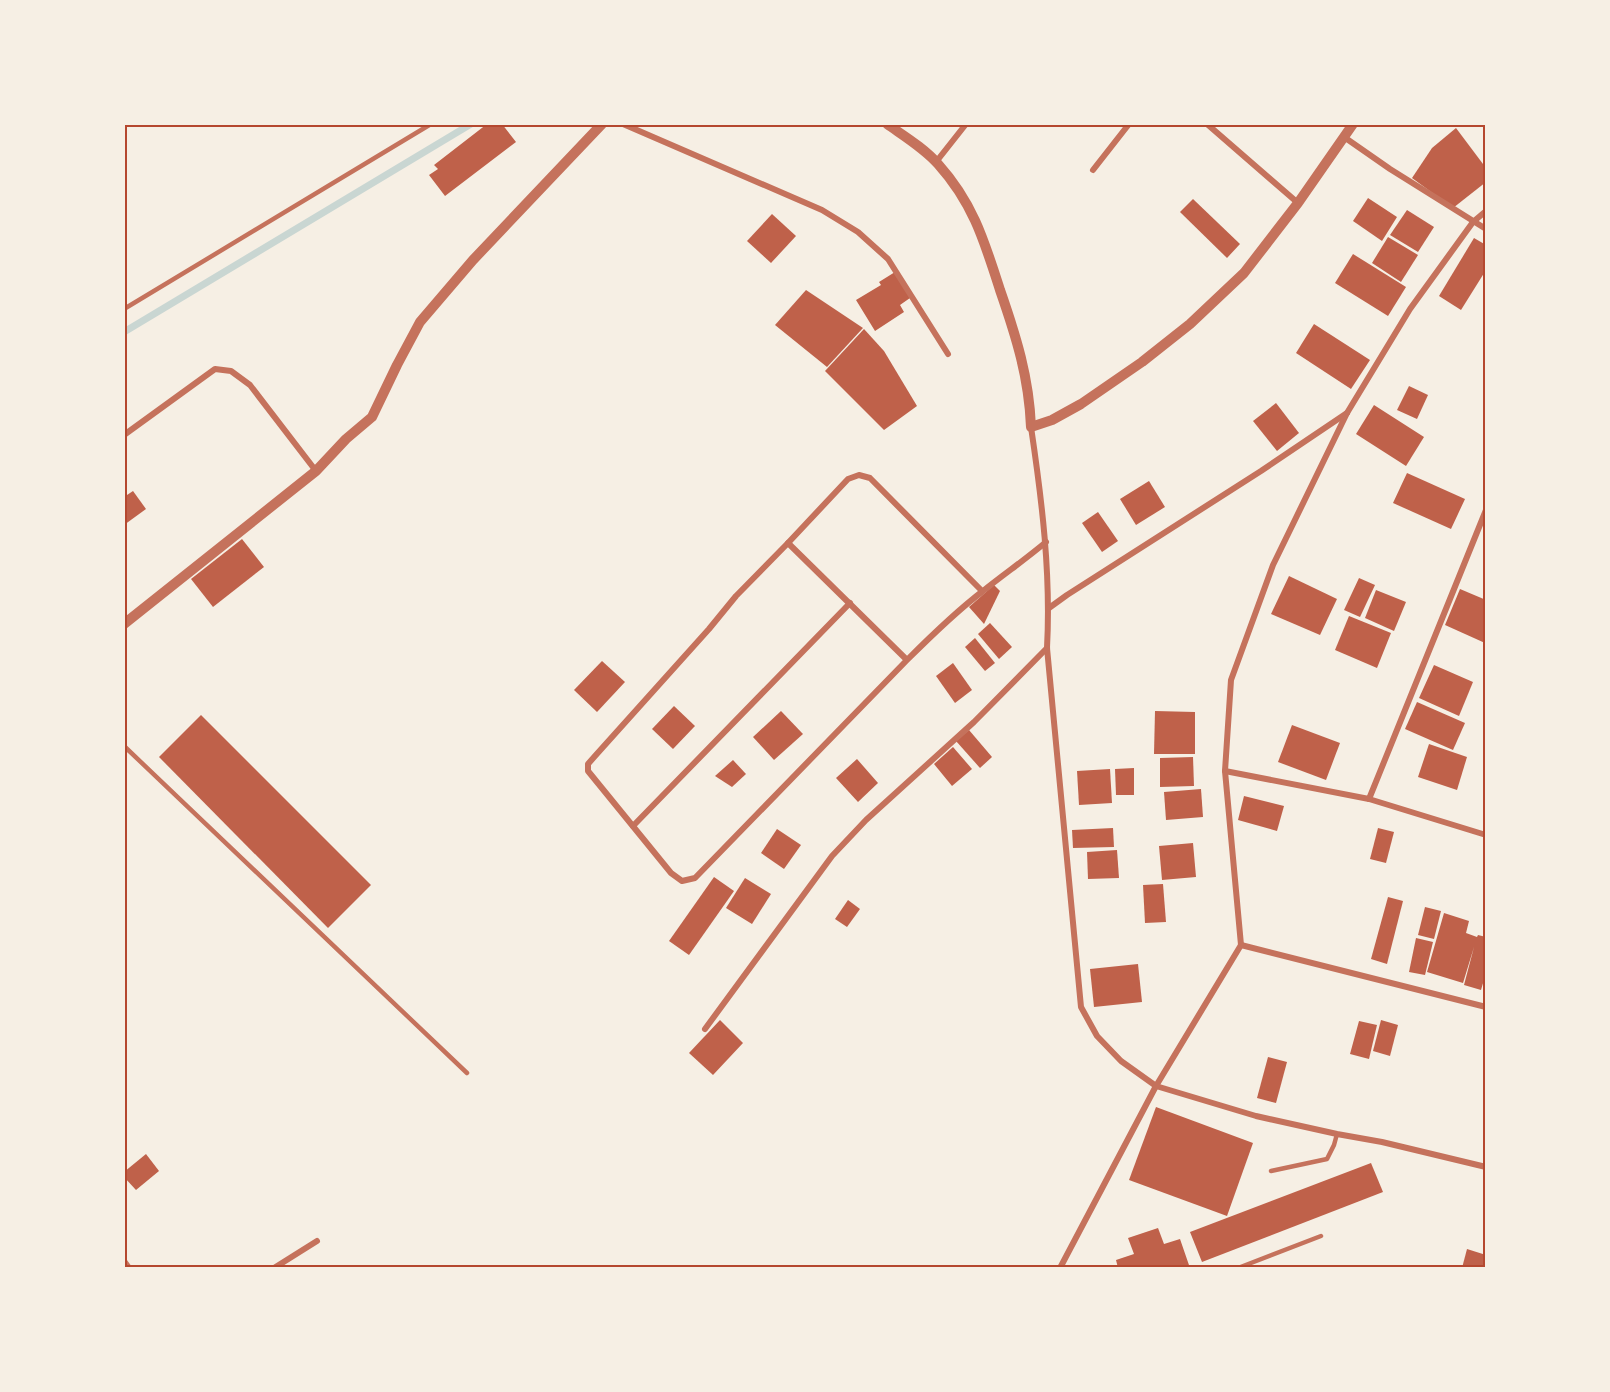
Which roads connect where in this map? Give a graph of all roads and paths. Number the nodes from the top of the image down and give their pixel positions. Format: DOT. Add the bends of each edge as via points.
graph roads {
  1 [pos="431,124"];
  2 [pos="602,124"];
  3 [pos="623,124"];
  4 [pos="887,124"];
  5 [pos="966,124"];
  6 [pos="1129,124"];
  7 [pos="1207,124"];
  8 [pos="1353,124"];
  9 [pos="1344,137"];
  10 [pos="936,162"];
  11 [pos="1093,170"];
  12 [pos="1298,203"];
  13 [pos="1485,211"];
  14 [pos="1473,222"];
  15 [pos="1485,229"];
  16 [pos="124,309"];
  17 [pos="948,354"];
  18 [pos="1347,412"];
  19 [pos="1031,427"];
  20 [pos="124,435"];
  21 [pos="316,471"];
  22 [pos="1485,510"];
  23 [pos="1046,542"];
  24 [pos="788,543"];
  25 [pos="982,591"];
  26 [pos="850,603"];
  27 [pos="1049,608"];
  28 [pos="124,624"];
  29 [pos="1047,648"];
  30 [pos="907,660"];
  31 [pos="124,746"];
  32 [pos="1225,771"];
  33 [pos="1369,799"];
  34 [pos="633,826"];
  35 [pos="1485,835"];
  36 [pos="1241,945"];
  37 [pos="1485,1008"];
  38 [pos="705,1029"];
  39 [pos="467,1073"];
  40 [pos="1156,1086"];
  41 [pos="1337,1134"];
  42 [pos="1485,1167"];
  43 [pos="1271,1171"];
  44 [pos="1321,1236"];
  45 [pos="317,1241"];
  46 [pos="124,1261"];
  47 [pos="129,1268"];
  48 [pos="274,1268"];
  49 [pos="1060,1268"];
  50 [pos="1238,1268"];
  1 -- 16 [label="lane"];
  2 -- 21 [label="street" via="420,322 372,417"];
  3 -- 17 [label="street" via="822,210 858,232 888,259"];
  4 -- 10 [label="street"];
  5 -- 10 [label="street"];
  6 -- 11 [label="street"];
  7 -- 12 [label="street"];
  8 -- 9 [label="street"];
  9 -- 12 [label="street"];
  9 -- 14 [label="street"];
  10 -- 19 [label="street" via="962,195 981,231 1020,350"];
  12 -- 19 [label="street" via="1244,273 1190,324 1082,404"];
  13 -- 14 [label="street"];
  14 -- 15 [label="street"];
  14 -- 18 [label="street" via="1410,309"];
  18 -- 27 [label="street"];
  18 -- 32 [label="street" via="1273,565 1231,680"];
  19 -- 23 [label="street"];
  20 -- 21 [label="street" via="215,369 231,371 250,385"];
  21 -- 28 [label="street"];
  22 -- 33 [label="street"];
  23 -- 25 [label="street"];
  23 -- 27 [label="street"];
  24 -- 25 [label="street" via="848,479 859,475 870,478"];
  24 -- 26 [label="street"];
  24 -- 34 [label="street" via="588,764 588,771"];
  25 -- 30 [label="street"];
  26 -- 30 [label="street"];
  26 -- 34 [label="street"];
  27 -- 29 [label="street"];
  29 -- 38 [label="street" via="831,856"];
  29 -- 40 [label="street" via="1081,1007 1097,1036 1120,1061"];
  30 -- 34 [label="street" via="695,878 682,881 671,873"];
  31 -- 39 [label="lane"];
  32 -- 33 [label="street"];
  32 -- 36 [label="street"];
  33 -- 35 [label="street"];
  36 -- 37 [label="street"];
  36 -- 40 [label="street"];
  40 -- 41 [label="street" via="1256,1116"];
  40 -- 49 [label="street"];
  41 -- 42 [label="street"];
  41 -- 43 [label="lane" via="1327,1159"];
  44 -- 50 [label="lane"];
  45 -- 48 [label="street"];
  46 -- 47 [label="street"];
}
